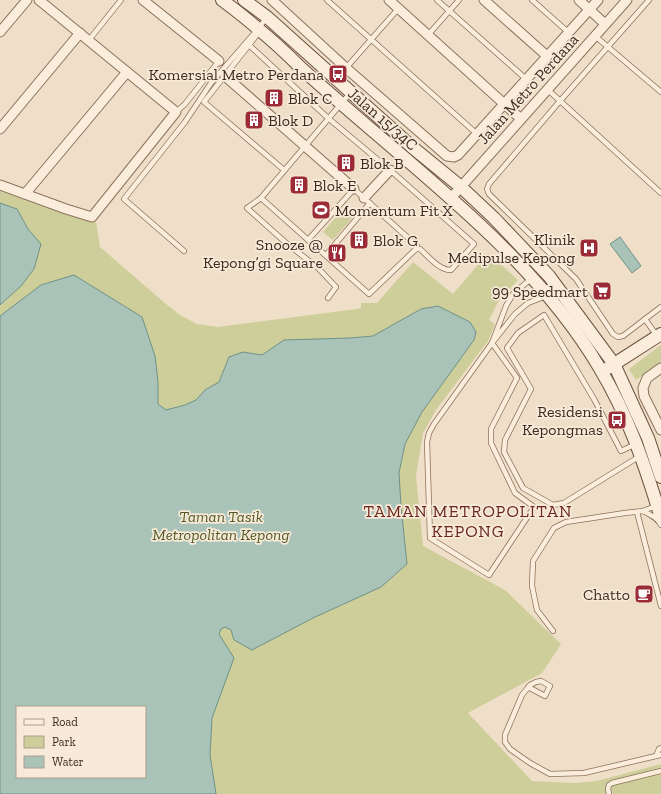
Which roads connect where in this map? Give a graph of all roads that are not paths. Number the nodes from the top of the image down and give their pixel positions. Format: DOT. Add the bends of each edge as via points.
graph roads {
  1 [pos="27,0"];
  2 [pos="39,0"];
  3 [pos="121,0"];
  4 [pos="143,0"];
  5 [pos="222,0"];
  6 [pos="244,0"];
  7 [pos="272,0"];
  8 [pos="327,0"];
  9 [pos="389,0"];
  10 [pos="437,0"];
  11 [pos="459,0"];
  12 [pos="484,0"];
  13 [pos="532,0"];
  14 [pos="579,0"];
  15 [pos="598,0"];
  16 [pos="627,0"];
  17 [pos="649,0"];
  18 [pos="398,9"];
  19 [pos="589,9"];
  20 [pos="449,11"];
  21 [pos="267,17"];
  22 [pos="605,24"];
  23 [pos="258,29"];
  24 [pos="0,32"];
  25 [pos="568,32"];
  26 [pos="80,33"];
  27 [pos="428,35"];
  28 [pos="595,36"];
  29 [pos="89,40"];
  30 [pos="371,40"];
  31 [pos="248,45"];
  32 [pos="608,46"];
  33 [pos="547,56"];
  34 [pos="220,62"];
  35 [pos="346,68"];
  36 [pos="127,72"];
  37 [pos="225,76"];
  38 [pos="526,79"];
  39 [pos="547,89"];
  40 [pos="351,92"];
  41 [pos="661,92"];
  42 [pos="560,101"];
  43 [pos="341,103"];
  44 [pos="504,104"];
  45 [pos="176,112"];
  46 [pos="328,118"];
  47 [pos="521,119"];
  48 [pos="0,129"];
  49 [pos="477,134"];
  50 [pos="304,146"];
  51 [pos="284,170"];
  52 [pos="390,170"];
  53 [pos="0,185"];
  54 [pos="461,187"];
  55 [pos="354,189"];
  56 [pos="661,193"];
  57 [pos="26,194"];
  58 [pos="261,198"];
  59 [pos="451,198"];
  60 [pos="367,201"];
  61 [pos="308,240"];
  62 [pos="416,249"];
  63 [pos="184,251"];
  64 [pos="326,255"];
  65 [pos="542,269"];
  66 [pos="532,278"];
  67 [pos="554,283"];
  68 [pos="543,291"];
  69 [pos="328,298"];
  70 [pos="556,306"];
  71 [pos="661,307"];
  72 [pos="544,315"];
  73 [pos="645,319"];
  74 [pos="659,335"];
  75 [pos="492,343"];
  76 [pos="614,364"];
  77 [pos="661,368"];
  78 [pos="602,372"];
  79 [pos="661,430"];
  80 [pos="650,444"];
  81 [pos="639,449"];
  82 [pos="661,477"];
  83 [pos="659,504"];
  84 [pos="640,512"];
  85 [pos="661,518"];
  86 [pos="661,525"];
  87 [pos="661,606"];
  88 [pos="553,632"];
  89 [pos="528,687"];
  90 [pos="661,748"];
  91 [pos="659,756"];
  92 [pos="661,770"];
  93 [pos="609,794"];
  1 -- 24 [label="street"];
  2 -- 26 [label="street"];
  3 -- 29 [label="lane"];
  4 -- 34 [label="street"];
  5 -- 23 [label="street, Jalan 15/34C"];
  6 -- 21 [label="street, Jalan 15/34C"];
  7 -- 35 [label="street"];
  8 -- 30 [label="lane"];
  9 -- 18 [label="street"];
  10 -- 20 [label="lane"];
  11 -- 20 [label="lane"];
  12 -- 33 [label="street"];
  13 -- 25 [label="lane"];
  14 -- 19 [label="street"];
  15 -- 19 [label="street"];
  16 -- 22 [label="street, Jalan Metro Perdana"];
  17 -- 32 [label="lane"];
  18 -- 27 [label="street"];
  18 -- 30 [label="lane"];
  19 -- 22 [label="street"];
  19 -- 25 [label="street"];
  20 -- 27 [label="lane"];
  20 -- 38 [label="lane"];
  21 -- 23 [label="lane"];
  21 -- 40 [label="street, Jalan 15/34C"];
  22 -- 28 [label="street, Jalan Metro Perdana"];
  23 -- 31 [label="lane" via="256,36"];
  23 -- 43 [label="street, Jalan 15/34C"];
  23 -- 63 [label="lane" via="211,83 124,199"];
  25 -- 33 [label="street"];
  26 -- 29 [label="street"];
  26 -- 48 [label="street"];
  27 -- 44 [label="street"];
  28 -- 32 [label="lane"];
  28 -- 39 [label="street, Jalan Metro Perdana"];
  29 -- 36 [label="street"];
  30 -- 35 [label="lane"];
  30 -- 49 [label="lane"];
  31 -- 37 [label="lane"];
  31 -- 46 [label="lane"];
  32 -- 41 [label="lane"];
  32 -- 42 [label="lane"];
  33 -- 38 [label="street"];
  34 -- 45 [label="lane"];
  35 -- 49 [label="street" via="447,156 458,155"];
  36 -- 45 [label="street"];
  36 -- 57 [label="street"];
  37 -- 50 [label="street"];
  37 -- 51 [label="lane" via="204,102"];
  38 -- 44 [label="street"];
  39 -- 42 [label="lane"];
  39 -- 47 [label="street, Jalan Metro Perdana"];
  40 -- 43 [label="lane"];
  40 -- 54 [label="street, Jalan 15/34C"];
  42 -- 56 [label="lane"];
  42 -- 73 [label="lane" via="489,184 488,194 576,279 613,334 623,336"];
  43 -- 46 [label="lane"];
  43 -- 59 [label="street, Jalan 15/34C"];
  44 -- 47 [label="street"];
  44 -- 49 [label="street"];
  45 -- 57 [label="street" via="93,216"];
  46 -- 50 [label="lane"];
  46 -- 52 [label="lane"];
  47 -- 54 [label="street, Jalan Metro Perdana"];
  50 -- 51 [label="lane"];
  50 -- 55 [label="street"];
  51 -- 58 [label="lane"];
  52 -- 60 [label="street"];
  52 -- 62 [label="lane" via="474,244 451,270 441,268 420,249"];
  53 -- 57 [label="street"];
  54 -- 59 [label="street, Jalan Metro Perdana"];
  54 -- 65 [label="street, Jalan 15/34C"];
  55 -- 60 [label="lane"];
  55 -- 61 [label="lane"];
  58 -- 61 [label="lane"];
  58 -- 69 [label="lane" via="246,208 318,268 336,287"];
  59 -- 66 [label="street, Jalan 15/34C"];
  60 -- 62 [label="lane" via="417,246"];
  60 -- 64 [label="lane"];
  61 -- 64 [label="lane"];
  62 -- 64 [label="lane" via="369,294"];
  65 -- 66 [label="lane"];
  65 -- 67 [label="street, Jalan 15/34C"];
  66 -- 68 [label="street, Jalan 15/34C"];
  66 -- 75 [label="lane" via="513,294"];
  67 -- 68 [label="lane"];
  67 -- 76 [label="street, Jalan 15/34C"];
  68 -- 70 [label="street, Jalan 15/34C"];
  68 -- 75 [label="lane" via="540,298 528,303 515,314"];
  70 -- 72 [label="lane"];
  70 -- 78 [label="street, Jalan 15/34C"];
  71 -- 73 [label="lane"];
  72 -- 81 [label="lane" via="594,399 621,451"];
  72 -- 81 [label="lane" via="518,333 507,348 530,389 505,440 504,452 523,488 553,505 564,503"];
  73 -- 74 [label="lane"];
  74 -- 76 [label="street"];
  75 -- 75 [label="lane" via="517,378 491,429 491,443 514,493 534,507 489,575 430,538 427,442 434,424"];
  76 -- 78 [label="street"];
  76 -- 80 [label="street, Jalan 15/34C"];
  77 -- 79 [label="street" via="647,378 643,388 644,396"];
  78 -- 81 [label="street, Jalan 15/34C"];
  80 -- 81 [label="lane"];
  80 -- 81 [label="lane"];
  80 -- 82 [label="street, Jalan 15/34C"];
  81 -- 83 [label="street, Jalan 15/34C"];
  83 -- 84 [label="lane"];
  83 -- 85 [label="street, Jalan 15/34C"];
  84 -- 86 [label="lane" via="656,518"];
  84 -- 87 [label="lane"];
  84 -- 88 [label="lane" via="566,522 554,528 533,561 532,586 537,610"];
  89 -- 91 [label="lane" via="508,725 505,742 510,749 550,774 584,773"];
  90 -- 91 [label="lane"];
  92 -- 93 [label="lane" via="612,783 608,786"];
}
